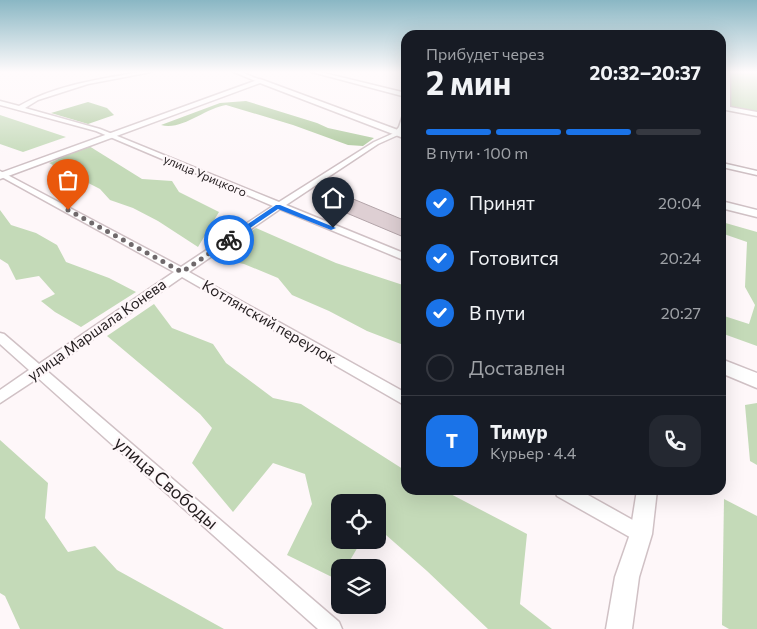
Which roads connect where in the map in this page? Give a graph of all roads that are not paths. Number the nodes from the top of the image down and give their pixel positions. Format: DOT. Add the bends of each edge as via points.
graph roads {
  1 [pos="32,101"];
  2 [pos="205,101"];
  3 [pos="313,101"];
  4 [pos="0,103"];
  5 [pos="726,107"];
  6 [pos="21,108"];
  7 [pos="757,114"];
  8 [pos="108,135"];
  9 [pos="401,135"];
  10 [pos="726,165"];
  11 [pos="757,173"];
  12 [pos="1,174"];
  13 [pos="726,205"];
  14 [pos="278,206"];
  15 [pos="757,214"];
  16 [pos="401,256"];
  17 [pos="182,272"];
  18 [pos="0,337"];
  19 [pos="726,368"];
  20 [pos="38,371"];
  21 [pos="757,380"];
  22 [pos="0,396"];
  23 [pos="401,397"];
  24 [pos="572,495"];
  25 [pos="646,495"];
  26 [pos="641,534"];
  27 [pos="332,629"];
  28 [pos="619,629"];
  1 -- 6 [label="street"];
  2 -- 8 [label="street"];
  3 -- 9 [label="street"];
  4 -- 6 [label="street, улица Урицкого"];
  5 -- 7 [label="street"];
  6 -- 8 [label="street, улица Урицкого"];
  8 -- 12 [label="street"];
  8 -- 14 [label="street, улица Урицкого"];
  9 -- 14 [label="street, улица Маршала Конева" via="376,143"];
  10 -- 11 [label="street"];
  12 -- 17 [label="street, Котлянский переулок"];
  13 -- 15 [label="street"];
  14 -- 16 [label="street, улица Урицкого"];
  14 -- 17 [label="street, улица Маршала Конева"];
  17 -- 20 [label="street, улица Маршала Конева"];
  17 -- 23 [label="street, Котлянский переулок"];
  18 -- 20 [label="street, улица Свободы"];
  19 -- 21 [label="street"];
  20 -- 22 [label="street, улица Маршала Конева"];
  20 -- 27 [label="street, улица Свободы"];
  24 -- 26 [label="street"];
  25 -- 26 [label="street"];
  26 -- 28 [label="street" via="627,577"];
}
